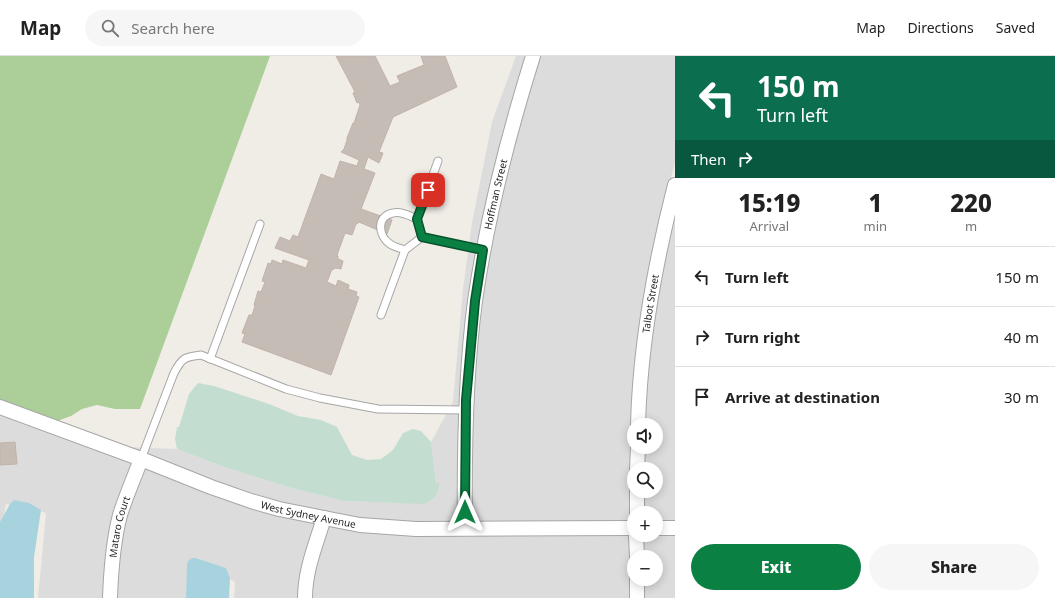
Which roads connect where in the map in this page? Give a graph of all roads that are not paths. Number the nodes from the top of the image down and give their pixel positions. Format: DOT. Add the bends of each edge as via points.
graph roads {
  1 [pos="533,56"];
  2 [pos="438,161"];
  3 [pos="675,185"];
  4 [pos="417,219"];
  5 [pos="260,224"];
  6 [pos="422,237"];
  7 [pos="405,250"];
  8 [pos="483,250"];
  9 [pos="381,315"];
  10 [pos="210,359"];
  11 [pos="0,407"];
  12 [pos="465,410"];
  13 [pos="639,418"];
  14 [pos="141,460"];
  15 [pos="324,518"];
  16 [pos="465,528"];
  17 [pos="627,528"];
  18 [pos="663,528"];
  19 [pos="675,528"];
  20 [pos="637,586"];
  21 [pos="110,598"];
  22 [pos="305,598"];
  23 [pos="637,598"];
  1 -- 8 [label="street, Hoffman Street" via="492,204"];
  2 -- 4 [label="lane"];
  3 -- 13 [label="street, Talbot Street" via="651,299"];
  4 -- 6 [label="lane"];
  4 -- 7 [label="lane" via="392,213 385,216 381,222 380,229 385,239"];
  5 -- 10 [label="lane"];
  6 -- 7 [label="lane"];
  6 -- 8 [label="lane"];
  7 -- 9 [label="lane"];
  8 -- 12 [label="street, Hoffman Street" via="475,301"];
  10 -- 12 [label="lane" via="320,398 378,409"];
  10 -- 14 [label="lane" via="201,355 187,357 180,363"];
  11 -- 14 [label="street, West Sydney Avenue"];
  12 -- 16 [label="street, Hoffman Street"];
  14 -- 15 [label="street, West Sydney Avenue" via="251,501"];
  14 -- 21 [label="street, Mataro Court" via="124,502 116,532"];
  15 -- 16 [label="street, West Sydney Avenue" via="381,527"];
  15 -- 22 [label="street" via="308,567"];
  16 -- 17 [label="street, West Sydney Avenue"];
  18 -- 19 [label="street"];
  20 -- 23 [label="street"];
}
